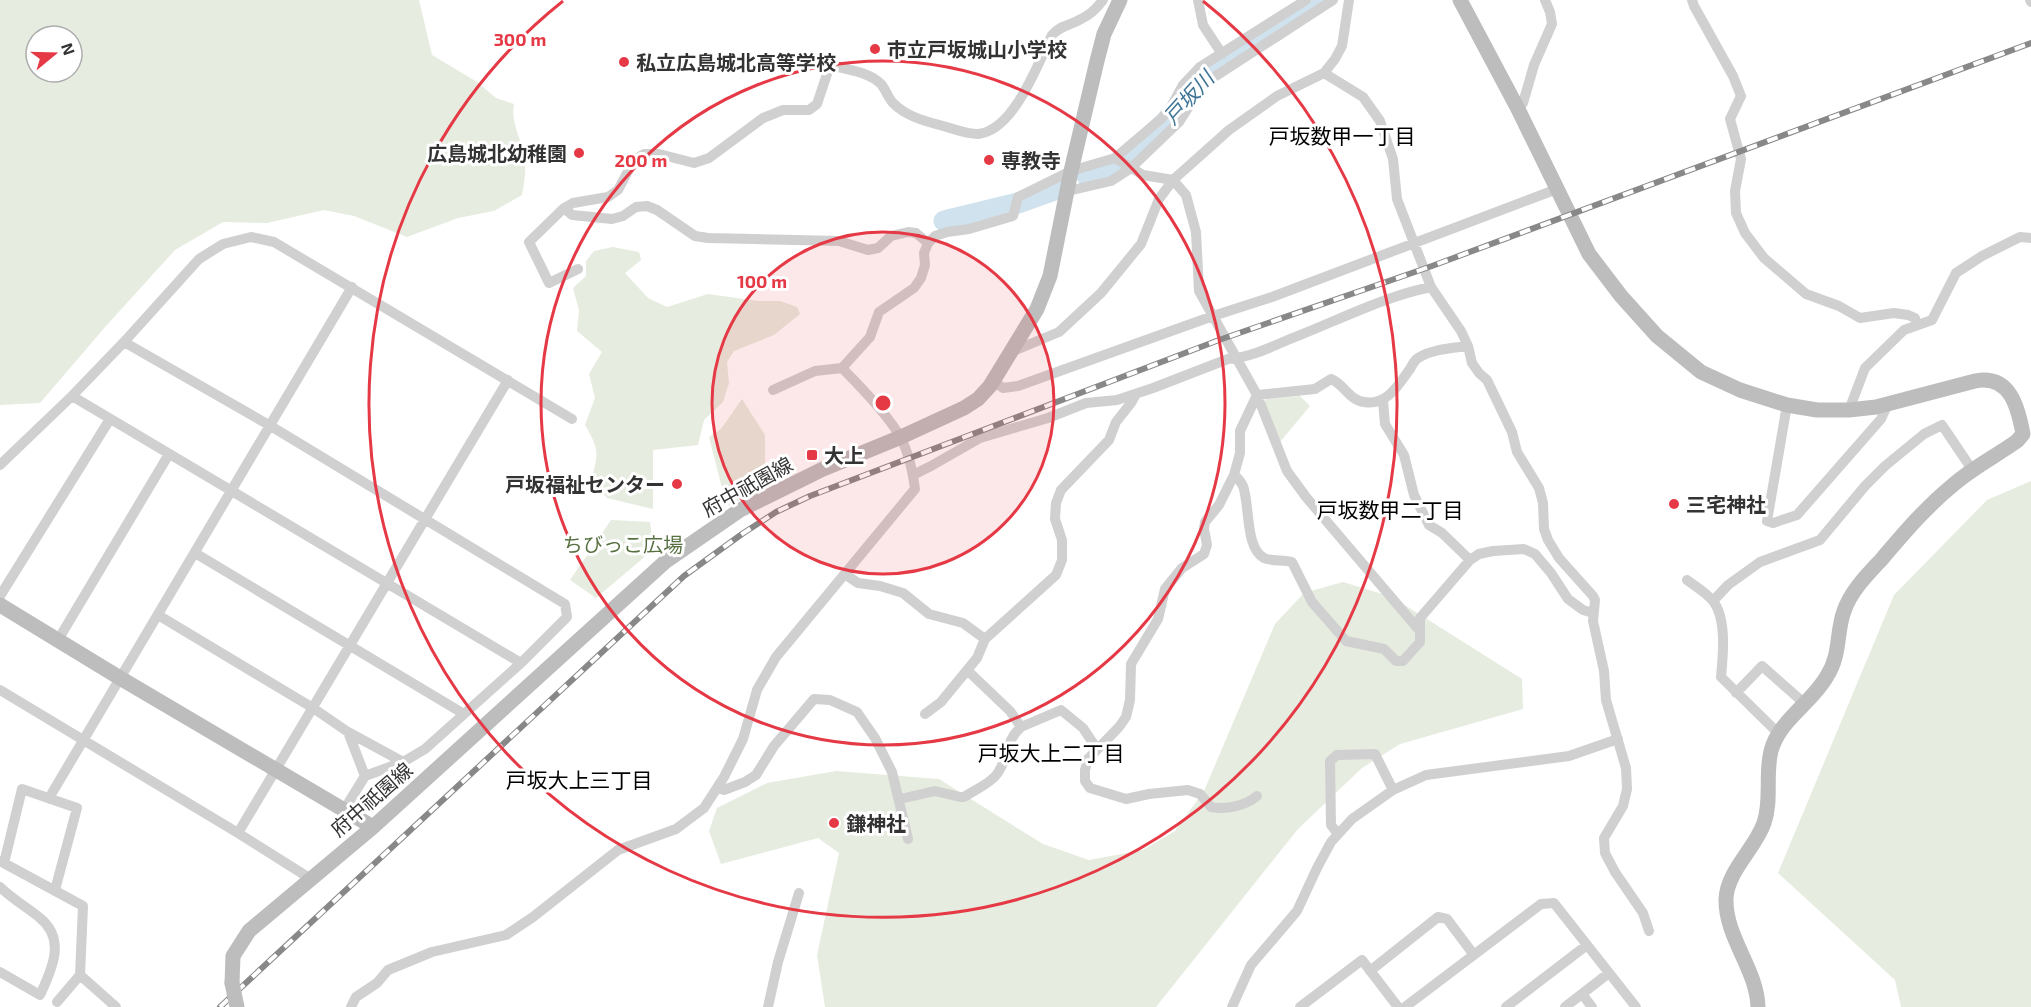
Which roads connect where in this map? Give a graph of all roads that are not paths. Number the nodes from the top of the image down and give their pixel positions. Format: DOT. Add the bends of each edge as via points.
graph roads {
  1 [pos="1103,0"];
  2 [pos="1120,0"];
  3 [pos="1198,0"];
  4 [pos="1306,0"];
  5 [pos="1333,0"];
  6 [pos="1349,0"];
  7 [pos="1460,0"];
  8 [pos="1545,0"];
  9 [pos="1692,0"];
  10 [pos="1222,54"];
  11 [pos="1324,73"];
  12 [pos="1518,109"];
  13 [pos="1115,158"];
  14 [pos="1131,168"];
  15 [pos="1071,171"];
  16 [pos="1173,180"];
  17 [pos="1557,189"];
  18 [pos="1068,191"];
  19 [pos="564,208"];
  20 [pos="2031,227"];
  21 [pos="2026,238"];
  22 [pos="928,243"];
  23 [pos="1413,243"];
  24 [pos="578,269"];
  25 [pos="352,287"];
  26 [pos="1431,287"];
  27 [pos="1213,316"];
  28 [pos="1917,325"];
  29 [pos="124,342"];
  30 [pos="1468,346"];
  31 [pos="1011,352"];
  32 [pos="1236,358"];
  33 [pos="842,368"];
  34 [pos="508,380"];
  35 [pos="993,381"];
  36 [pos="773,390"];
  37 [pos="1136,393"];
  38 [pos="1257,395"];
  39 [pos="72,396"];
  40 [pos="1383,401"];
  41 [pos="1888,404"];
  42 [pos="1787,405"];
  43 [pos="1849,410"];
  44 [pos="110,419"];
  45 [pos="572,419"];
  46 [pos="269,425"];
  47 [pos="2027,432"];
  48 [pos="901,437"];
  49 [pos="169,454"];
  50 [pos="0,465"];
  51 [pos="1973,471"];
  52 [pos="913,475"];
  53 [pos="1234,475"];
  54 [pos="231,490"];
  55 [pos="425,519"];
  56 [pos="195,553"];
  57 [pos="1470,560"];
  58 [pos="846,575"];
  59 [pos="1687,580"];
  60 [pos="387,583"];
  61 [pos="0,596"];
  62 [pos="1713,601"];
  63 [pos="0,605"];
  64 [pos="1593,613"];
  65 [pos="158,615"];
  66 [pos="1419,630"];
  67 [pos="985,639"];
  68 [pos="58,640"];
  69 [pos="350,646"];
  70 [pos="520,663"];
  71 [pos="967,670"];
  72 [pos="120,678"];
  73 [pos="0,690"];
  74 [pos="1736,693"];
  75 [pos="1804,703"];
  76 [pos="313,708"];
  77 [pos="464,714"];
  78 [pos="925,714"];
  79 [pos="1021,727"];
  80 [pos="348,732"];
  81 [pos="1779,734"];
  82 [pos="1618,739"];
  83 [pos="83,740"];
  84 [pos="1097,749"];
  85 [pos="404,762"];
  86 [pos="275,770"];
  87 [pos="366,776"];
  88 [pos="717,788"];
  89 [pos="1393,790"];
  90 [pos="1257,796"];
  91 [pos="50,799"];
  92 [pos="900,799"];
  93 [pos="344,810"];
  94 [pos="373,826"];
  95 [pos="238,832"];
  96 [pos="1338,834"];
  97 [pos="908,839"];
  98 [pos="2,862"];
  99 [pos="311,879"];
  100 [pos="0,887"];
  101 [pos="55,890"];
  102 [pos="799,893"];
  103 [pos="1649,931"];
  104 [pos="1587,945"];
  105 [pos="1474,955"];
  106 [pos="1370,971"];
  107 [pos="0,972"];
  108 [pos="1609,973"];
  109 [pos="80,975"];
  110 [pos="1582,994"];
  111 [pos="57,1002"];
  112 [pos="116,1007"];
  113 [pos="237,1007"];
  114 [pos="351,1007"];
  115 [pos="768,1007"];
  116 [pos="1232,1007"];
  117 [pos="1300,1007"];
  118 [pos="1398,1007"];
  119 [pos="1405,1007"];
  120 [pos="1506,1007"];
  121 [pos="1565,1007"];
  122 [pos="1592,1007"];
  123 [pos="1636,1007"];
  124 [pos="1758,1007"];
  1 -- 19 [label="street" via="1081,20 1059,27 1052,35 1023,95 993,129 967,133 914,117 893,103 881,84 865,74 830,65 817,104 809,110 783,111 763,118 709,158 694,163 644,154 634,160 618,190 608,197"];
  2 -- 15 [label="street, 府中祇園線" via="1104,34"];
  3 -- 10 [label="street" via="1203,24"];
  4 -- 10 [label="street"];
  5 -- 14 [label="street" via="1208,81 1179,122"];
  6 -- 11 [label="street" via="1342,46"];
  7 -- 12 [label="street"];
  8 -- 12 [label="street" via="1552,24"];
  9 -- 28 [label="street" via="1741,96 1730,119 1742,159 1735,191 1736,213 1745,233 1764,258 1806,294 1860,318 1894,313 1915,318"];
  10 -- 13 [label="street" via="1191,76 1162,118"];
  11 -- 16 [label="street" via="1276,96 1229,130"];
  11 -- 23 [label="street" via="1363,97 1380,121 1393,159 1397,199"];
  12 -- 17 [label="street"];
  13 -- 14 [label="street"];
  13 -- 15 [label="street"];
  14 -- 16 [label="street" via="1143,175"];
  14 -- 18 [label="street" via="1111,181"];
  15 -- 18 [label="street, 府中祇園線"];
  15 -- 22 [label="street" via="1018,197 1013,216 946,232"];
  16 -- 27 [label="street" via="1186,195 1196,231 1199,291"];
  16 -- 31 [label="street" via="1159,199 1141,244 1101,293 1059,332"];
  17 -- 23 [label="street"];
  17 -- 42 [label="street" via="1589,254 1657,336 1701,372"];
  18 -- 31 [label="street, 府中祇園線" via="1050,276 1037,309"];
  19 -- 22 [label="street" via="572,214 612,219 647,206 695,236 708,238 839,241 868,250 878,248 891,236 908,232"];
  19 -- 24 [label="street" via="529,242 549,284"];
  20 -- 21 [label="street"];
  21 -- 28 [label="street" via="1982,256 1956,273 1932,321"];
  22 -- 33 [label="street" via="921,278 914,288 879,312 870,337"];
  23 -- 26 [label="street"];
  23 -- 27 [label="street"];
  25 -- 29 [label="street" via="274,242 251,237 223,244 199,259"];
  25 -- 34 [label="street"];
  25 -- 46 [label="street"];
  26 -- 30 [label="street"];
  26 -- 32 [label="street" via="1401,293"];
  27 -- 32 [label="street"];
  27 -- 35 [label="street" via="1018,386 1003,388"];
  28 -- 43 [label="street" via="1904,330 1865,368"];
  29 -- 39 [label="street"];
  29 -- 46 [label="street"];
  30 -- 40 [label="street" via="1417,358"];
  30 -- 64 [label="street" via="1472,363 1487,380 1512,432 1517,452 1539,488 1548,540 1593,596"];
  31 -- 35 [label="street, 府中祇園線"];
  32 -- 37 [label="street"];
  32 -- 38 [label="street"];
  33 -- 36 [label="street" via="815,371"];
  33 -- 48 [label="street"];
  34 -- 45 [label="street"];
  34 -- 55 [label="street"];
  35 -- 48 [label="street, 府中祇園線" via="964,408"];
  37 -- 52 [label="street" via="1117,400 1086,402 980,438"];
  37 -- 67 [label="street" via="1109,440 1061,490 1055,519 1062,540 1062,560 1056,575"];
  38 -- 40 [label="street" via="1315,389 1331,379 1339,382 1350,396 1364,402"];
  38 -- 53 [label="street" via="1240,431"];
  38 -- 66 [label="street" via="1287,471"];
  39 -- 44 [label="street"];
  39 -- 50 [label="street"];
  40 -- 57 [label="street" via="1385,424 1404,455 1414,495 1430,525"];
  41 -- 42 [label="street" via="1881,419 1797,515 1773,523 1767,521"];
  41 -- 43 [label="street"];
  41 -- 47 [label="street" via="1992,380 2013,397"];
  42 -- 43 [label="street"];
  44 -- 49 [label="street"];
  44 -- 61 [label="street"];
  46 -- 54 [label="street"];
  46 -- 55 [label="street"];
  47 -- 51 [label="street"];
  48 -- 52 [label="street"];
  48 -- 94 [label="street, 府中祇園線" via="823,469 740,510 666,561"];
  49 -- 54 [label="street"];
  49 -- 68 [label="street"];
  51 -- 62 [label="street" via="1942,425 1924,434 1885,466 1820,540 1760,562"];
  51 -- 75 [label="street" via="1926,509 1856,589 1844,612 1833,665"];
  52 -- 58 [label="street" via="915,489"];
  53 -- 66 [label="street" via="1242,484 1256,551 1266,559 1292,562 1312,602 1346,642 1384,649 1396,661 1402,661 1418,647"];
  53 -- 84 [label="street" via="1205,522 1204,554 1174,575 1165,589 1158,619 1131,664 1126,717"];
  54 -- 56 [label="street"];
  54 -- 60 [label="street"];
  55 -- 60 [label="street"];
  55 -- 70 [label="street" via="565,604 567,617"];
  56 -- 65 [label="street"];
  56 -- 69 [label="street"];
  57 -- 64 [label="street" via="1493,551 1524,549 1535,554 1568,599"];
  57 -- 66 [label="street" via="1420,618"];
  58 -- 67 [label="street" via="858,583 903,593 929,614 963,623"];
  58 -- 88 [label="street" via="776,657 756,690 743,739"];
  59 -- 62 [label="street"];
  60 -- 69 [label="street"];
  60 -- 70 [label="street"];
  62 -- 74 [label="street" via="1720,616 1721,677"];
  63 -- 68 [label="street"];
  64 -- 82 [label="street" via="1606,700"];
  65 -- 72 [label="street"];
  65 -- 76 [label="street"];
  67 -- 71 [label="street"];
  68 -- 72 [label="street"];
  69 -- 76 [label="street"];
  69 -- 77 [label="street"];
  70 -- 77 [label="street"];
  71 -- 78 [label="street" via="941,702"];
  71 -- 79 [label="street" via="1010,711"];
  72 -- 83 [label="street"];
  72 -- 86 [label="street"];
  73 -- 83 [label="street"];
  74 -- 75 [label="street" via="1762,666"];
  74 -- 81 [label="street"];
  75 -- 81 [label="street"];
  76 -- 80 [label="street"];
  76 -- 86 [label="street"];
  77 -- 85 [label="street"];
  79 -- 84 [label="street" via="1061,710 1083,728"];
  79 -- 92 [label="street" via="1009,740 1006,758 995,777 964,797 935,791"];
  80 -- 85 [label="street"];
  80 -- 87 [label="street"];
  81 -- 124 [label="street" via="1771,750 1768,812 1760,836 1733,876 1726,897 1727,913 1751,972"];
  82 -- 89 [label="street" via="1569,756 1426,774"];
  82 -- 103 [label="street" via="1627,789 1623,806 1604,838 1605,853 1643,913"];
  83 -- 91 [label="street"];
  83 -- 95 [label="street"];
  84 -- 90 [label="street" via="1089,759 1085,781 1090,788 1126,799 1188,790 1217,808 1247,804"];
  85 -- 87 [label="street"];
  86 -- 93 [label="street"];
  86 -- 95 [label="street"];
  87 -- 93 [label="street"];
  88 -- 92 [label="street" via="724,790 756,775 774,746 814,699 830,700 857,712 892,772"];
  88 -- 114 [label="street" via="704,808 676,829 618,850 506,935 432,952 403,963 388,970 356,997"];
  89 -- 96 [label="street"];
  89 -- 96 [label="street" via="1375,754 1338,755 1330,761 1331,825"];
  91 -- 98 [label="street" via="22,789"];
  91 -- 101 [label="street" via="77,808"];
  92 -- 97 [label="street"];
  93 -- 94 [label="street"];
  94 -- 99 [label="street, 府中祇園線"];
  95 -- 99 [label="street"];
  96 -- 116 [label="street" via="1297,911 1251,965"];
  98 -- 101 [label="street"];
  99 -- 113 [label="street, 府中祇園線, bridge" via="249,931 233,957 232,983"];
  100 -- 107 [label="street" via="42,920 52,936 55,951 53,968 39,995"];
  101 -- 109 [label="street" via="83,906"];
  102 -- 115 [label="street"];
  104 -- 105 [label="street" via="1554,903 1541,904"];
  104 -- 108 [label="street"];
  104 -- 120 [label="street"];
  105 -- 106 [label="street" via="1447,919 1438,917"];
  105 -- 119 [label="street"];
  106 -- 117 [label="street" via="1362,960"];
  106 -- 118 [label="street"];
  108 -- 110 [label="street"];
  108 -- 123 [label="street"];
  109 -- 111 [label="street"];
  109 -- 112 [label="street"];
  110 -- 121 [label="street"];
  110 -- 122 [label="street"];
}
